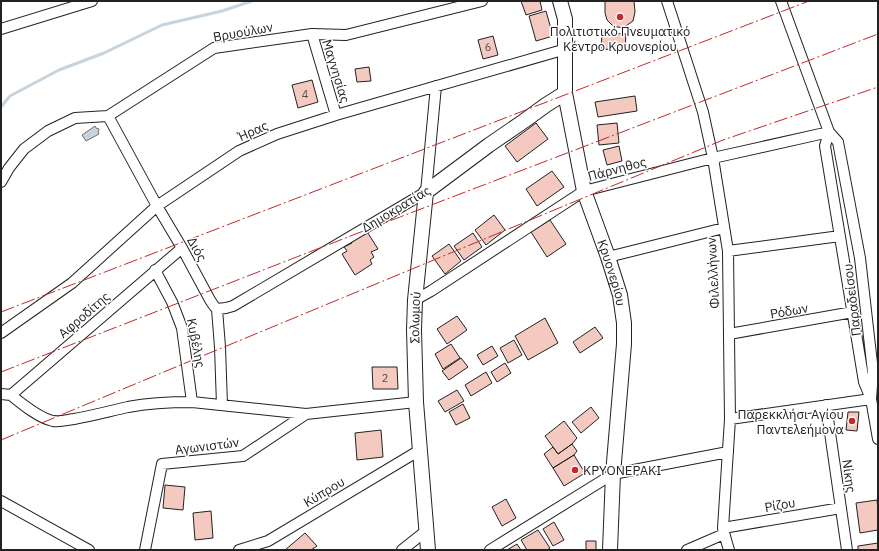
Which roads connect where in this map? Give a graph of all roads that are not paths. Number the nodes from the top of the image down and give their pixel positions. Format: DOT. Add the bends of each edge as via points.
graph roads {
  1 [pos="92,1"];
  2 [pos="482,1"];
  3 [pos="560,1"];
  4 [pos="667,1"];
  5 [pos="781,1"];
  6 [pos="1,29"];
  7 [pos="312,34"];
  8 [pos="566,49"];
  9 [pos="436,86"];
  10 [pos="565,93"];
  11 [pos="336,115"];
  12 [pos="108,116"];
  13 [pos="829,132"];
  14 [pos="713,158"];
  15 [pos="1,182"];
  16 [pos="584,191"];
  17 [pos="426,192"];
  18 [pos="157,206"];
  19 [pos="724,228"];
  20 [pos="840,236"];
  21 [pos="182,248"];
  22 [pos="728,251"];
  23 [pos="608,257"];
  24 [pos="156,270"];
  25 [pos="415,300"];
  26 [pos="217,309"];
  27 [pos="853,312"];
  28 [pos="1,333"];
  29 [pos="729,334"];
  30 [pos="6,395"];
  31 [pos="870,398"];
  32 [pos="192,402"];
  33 [pos="416,402"];
  34 [pos="222,405"];
  35 [pos="826,405"];
  36 [pos="306,414"];
  37 [pos="730,419"];
  38 [pos="878,439"];
  39 [pos="420,450"];
  40 [pos="728,452"];
  41 [pos="613,474"];
  42 [pos="1,501"];
  43 [pos="841,508"];
  44 [pos="426,531"];
  45 [pos="724,531"];
  46 [pos="89,550"];
  47 [pos="145,550"];
  48 [pos="239,550"];
  49 [pos="402,550"];
  50 [pos="428,550"];
  51 [pos="490,550"];
  52 [pos="610,550"];
  53 [pos="687,550"];
  54 [pos="729,550"];
  55 [pos="847,550"];
  1 -- 6 [label="street"];
  2 -- 7 [label="street, Βρυούλων" via="346,35"];
  3 -- 8 [label="main road, Κρυονερίου" via="565,19"];
  4 -- 14 [label="street, Φιλελλήνων" via="703,112"];
  5 -- 13 [label="street, Παραδείσου"];
  7 -- 11 [label="street, Μαγνησίας"];
  7 -- 12 [label="street, Βρυούλων" via="214,48"];
  8 -- 9 [label="street, Ήρας"];
  8 -- 10 [label="main road, Κρυονερίου"];
  9 -- 11 [label="street, Ήρας"];
  9 -- 17 [label="street, Σολωμού"];
  10 -- 16 [label="main road, Κρυονερίου"];
  10 -- 17 [label="main road, Δημοκρατίας"];
  11 -- 18 [label="street, Ήρας" via="277,134 239,151"];
  12 -- 15 [label="street, Βρυούλων" via="75,118 48,131 24,149"];
  12 -- 18 [label="street, Διός"];
  13 -- 14 [label="street, Πάρνηθος"];
  13 -- 20 [label="street, Παραδείσου" via="825,146"];
  13 -- 31 [label="street, Παραδείσου" via="838,142 860,258 873,372"];
  14 -- 16 [label="street, Πάρνηθος"];
  14 -- 19 [label="street, Φιλελλήνων"];
  16 -- 23 [label="main road, Κρυονερίου"];
  16 -- 25 [label="street, Πάρνηθος"];
  17 -- 25 [label="main road, Σολωμού"];
  17 -- 26 [label="street, Δημοκρατίας" via="233,306"];
  18 -- 21 [label="street, Διός"];
  18 -- 28 [label="street, Ήρας" via="72,283"];
  19 -- 22 [label="street, Φιλελλήνων"];
  19 -- 23 [label="street"];
  20 -- 22 [label="street"];
  20 -- 27 [label="street, Παραδείσου"];
  21 -- 24 [label="street, Αφροδίτης"];
  21 -- 26 [label="street, Διός"];
  22 -- 29 [label="street, Φιλελλήνων"];
  23 -- 41 [label="main road, Κρυονερίου" via="620,295 624,323"];
  24 -- 30 [label="street, Αφροδίτης"];
  24 -- 32 [label="street, Κυβέλης" via="182,328"];
  25 -- 33 [label="main road, Σολωμού"];
  26 -- 34 [label="street, Διός"];
  27 -- 29 [label="street, Ρόδων"];
  27 -- 31 [label="street, Παραδείσου" via="864,382"];
  29 -- 37 [label="street, Φιλελλήνων"];
  30 -- 32 [label="street" via="46,419 54,421 130,407"];
  31 -- 35 [label="street"];
  31 -- 38 [label="street, Παραδείσου"];
  32 -- 34 [label="street"];
  33 -- 36 [label="street"];
  33 -- 39 [label="main road, Σολωμού"];
  34 -- 36 [label="street"];
  35 -- 37 [label="street"];
  35 -- 43 [label="street, Νίκης"];
  36 -- 47 [label="street, Αγωνιστών" via="243,456 162,464"];
  37 -- 40 [label="street, Φιλελλήνων"];
  39 -- 44 [label="main road, Σολωμού"];
  39 -- 48 [label="street, Κύπρου" via="268,541"];
  40 -- 41 [label="street"];
  40 -- 45 [label="street, Φιλελλήνων"];
  41 -- 51 [label="street"];
  41 -- 52 [label="main road, Κρυονερίου"];
  42 -- 46 [label="street"];
  43 -- 45 [label="street, Ρίζου"];
  43 -- 55 [label="street, Νίκης"];
  44 -- 49 [label="street"];
  44 -- 50 [label="main road, Σολωμού"];
  45 -- 53 [label="street, Ρίζου"];
  45 -- 54 [label="street, Φιλελλήνων"];
}
